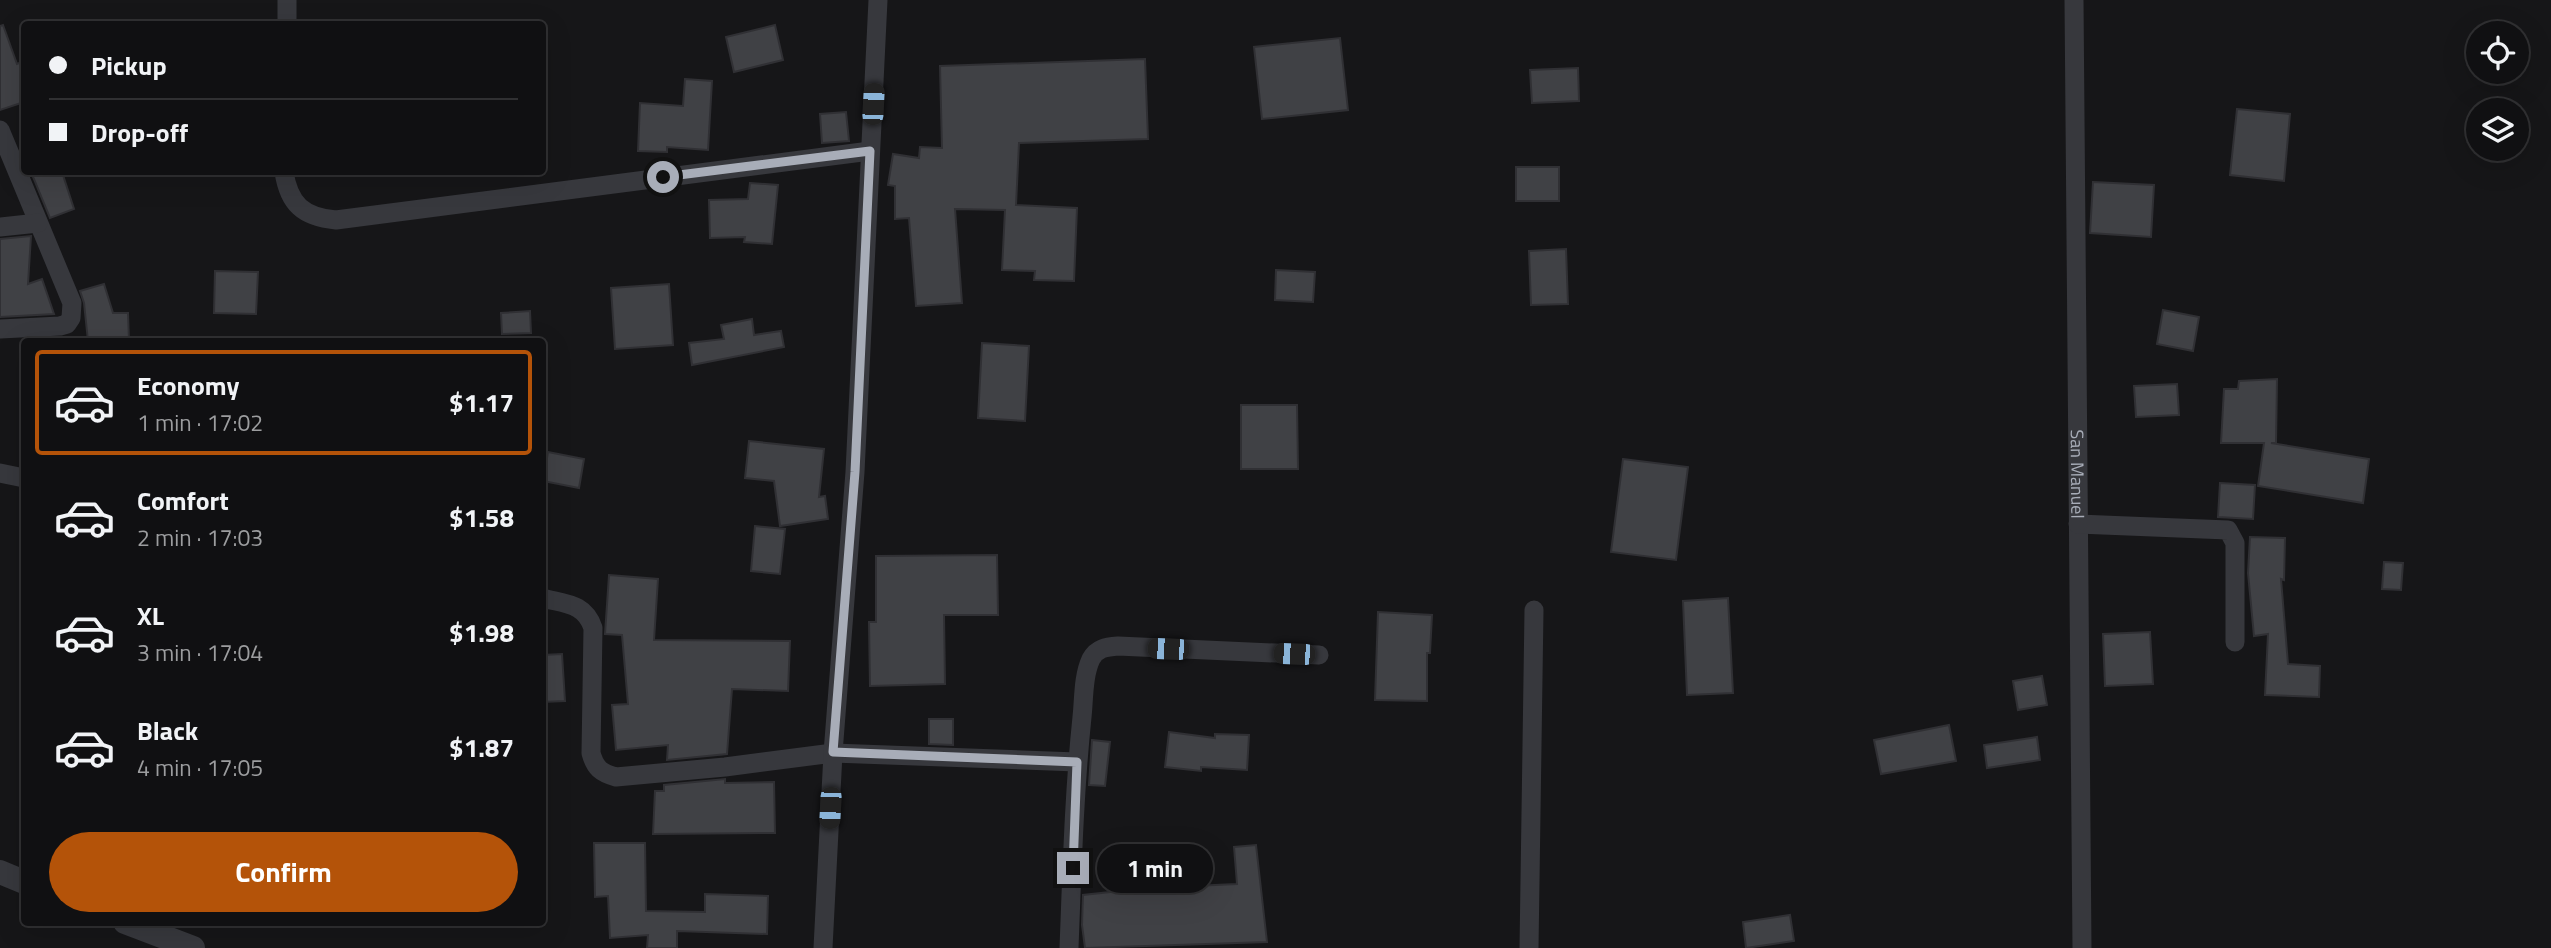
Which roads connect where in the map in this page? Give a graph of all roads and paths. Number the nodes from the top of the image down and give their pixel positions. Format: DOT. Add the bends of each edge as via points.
graph roads {
  1 [pos="287,0"];
  2 [pos="878,0"];
  3 [pos="2074,0"];
  4 [pos="287,21"];
  5 [pos="0,130"];
  6 [pos="870,151"];
  7 [pos="285,175"];
  8 [pos="38,223"];
  9 [pos="0,227"];
  10 [pos="0,329"];
  11 [pos="0,473"];
  12 [pos="21,477"];
  13 [pos="2078,524"];
  14 [pos="546,599"];
  15 [pos="1534,610"];
  16 [pos="2235,642"];
  17 [pos="1319,655"];
  18 [pos="833,752"];
  19 [pos="1077,762"];
  20 [pos="0,872"];
  21 [pos="21,881"];
  22 [pos="135,926"];
  23 [pos="193,948"];
  24 [pos="823,948"];
  25 [pos="1069,948"];
  26 [pos="1529,948"];
  27 [pos="2082,948"];
  1 -- 4 [label="street"];
  2 -- 6 [label="street"];
  3 -- 13 [label="street, San Manuel"];
  5 -- 8 [label="street"];
  6 -- 7 [label="street" via="336,220 315,218 300,208"];
  6 -- 18 [label="street" via="855,472"];
  8 -- 9 [label="street"];
  8 -- 10 [label="street" via="72,303 71,318 60,326"];
  11 -- 12 [label="street"];
  13 -- 16 [label="street" via="2228,530 2235,543"];
  13 -- 27 [label="street, San Manuel"];
  14 -- 18 [label="street" via="575,606 590,617 591,753 598,769 606,774 616,777 725,767"];
  15 -- 26 [label="street"];
  17 -- 19 [label="street" via="1107,647 1090,661"];
  18 -- 19 [label="street"];
  18 -- 24 [label="street"];
  19 -- 25 [label="street"];
  20 -- 21 [label="street"];
  22 -- 23 [label="street"];
}
